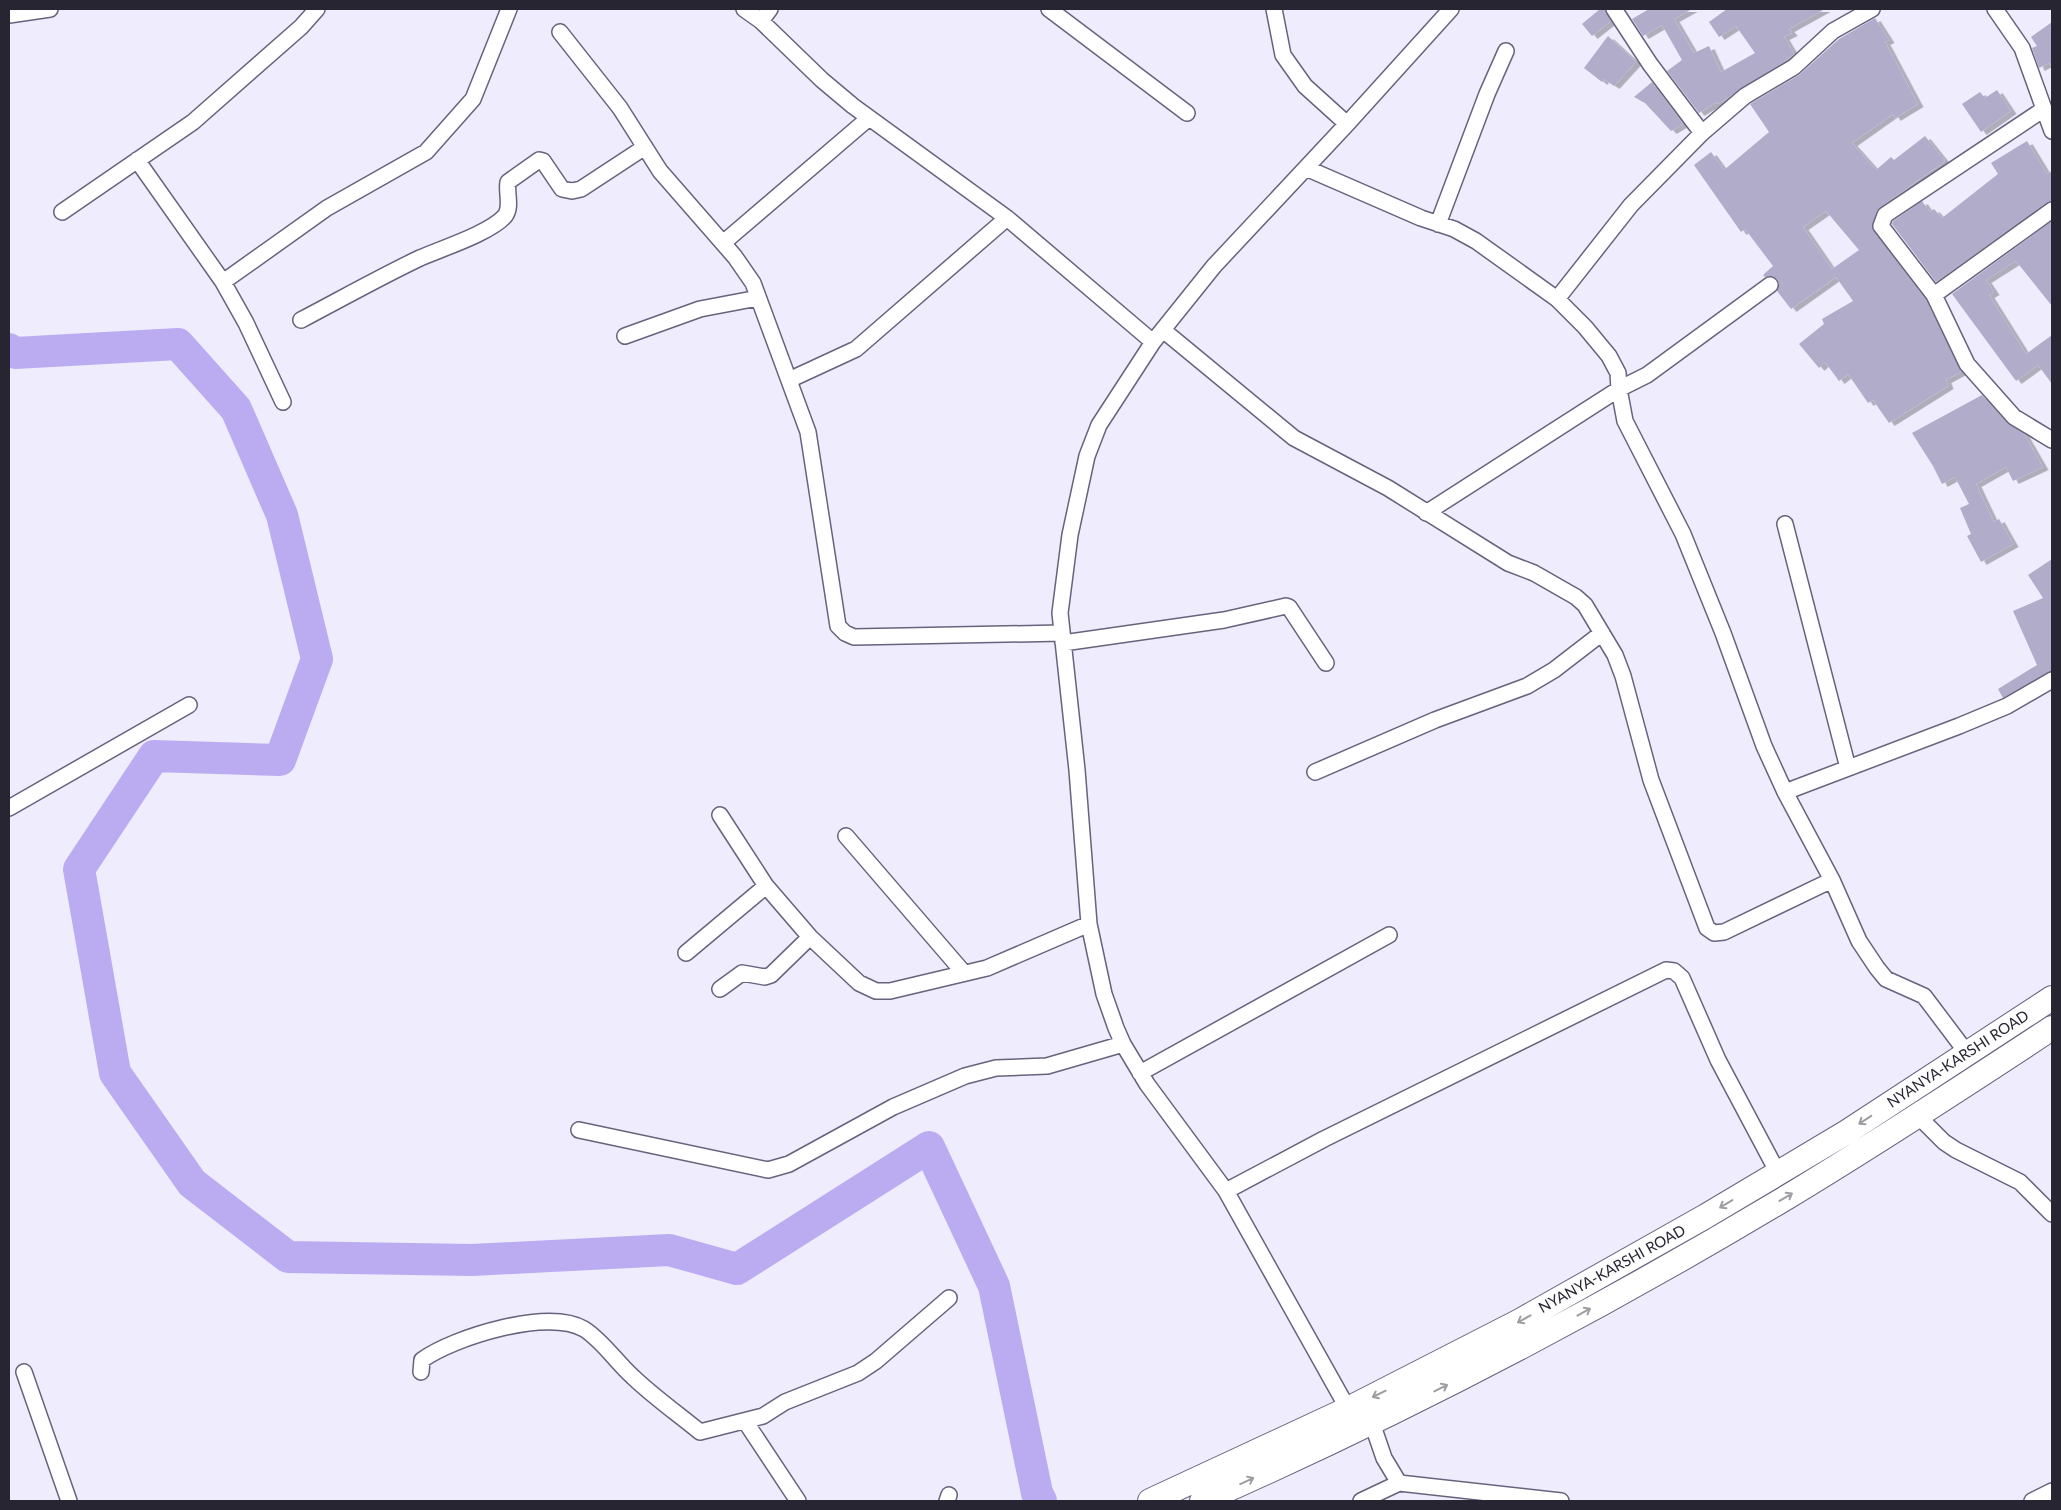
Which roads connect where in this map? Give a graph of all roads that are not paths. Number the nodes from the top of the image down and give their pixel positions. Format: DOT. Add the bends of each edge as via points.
graph roads {
  1 [pos="50,9"];
  2 [pos="317,9"];
  3 [pos="510,9"];
  4 [pos="744,9"];
  5 [pos="770,9"];
  6 [pos="1048,9"];
  7 [pos="1274,9"];
  8 [pos="1451,9"];
  9 [pos="1614,9"];
  10 [pos="1872,9"];
  11 [pos="1995,9"];
  12 [pos="9,15"];
  13 [pos="761,21"];
  14 [pos="560,32"];
  15 [pos="1506,51"];
  16 [pos="2044,109"];
  17 [pos="1186,113"];
  18 [pos="870,118"];
  19 [pos="1347,124"];
  20 [pos="2052,131"];
  21 [pos="1702,133"];
  22 [pos="645,147"];
  23 [pos="137,160"];
  24 [pos="1306,168"];
  25 [pos="2052,210"];
  26 [pos="62,212"];
  27 [pos="1007,218"];
  28 [pos="1438,224"];
  29 [pos="724,243"];
  30 [pos="224,282"];
  31 [pos="1770,285"];
  32 [pos="1934,295"];
  33 [pos="758,298"];
  34 [pos="1557,299"];
  35 [pos="301,320"];
  36 [pos="1163,330"];
  37 [pos="625,336"];
  38 [pos="1153,342"];
  39 [pos="788,380"];
  40 [pos="1619,389"];
  41 [pos="284,402"];
  42 [pos="2052,440"];
  43 [pos="1426,513"];
  44 [pos="1785,524"];
  45 [pos="1602,633"];
  46 [pos="1062,638"];
  47 [pos="1326,663"];
  48 [pos="2052,680"];
  49 [pos="189,705"];
  50 [pos="1848,768"];
  51 [pos="1316,772"];
  52 [pos="1785,792"];
  53 [pos="9,808"];
  54 [pos="720,815"];
  55 [pos="846,836"];
  56 [pos="1832,880"];
  57 [pos="766,886"];
  58 [pos="1089,924"];
  59 [pos="1389,935"];
  60 [pos="810,937"];
  61 [pos="686,953"];
  62 [pos="964,974"];
  63 [pos="720,989"];
  64 [pos="2052,998"];
  65 [pos="2052,1028"];
  66 [pos="1123,1044"];
  67 [pos="1967,1053"];
  68 [pos="1140,1073"];
  69 [pos="1918,1116"];
  70 [pos="580,1130"];
  71 [pos="1778,1173"];
  72 [pos="1226,1191"];
  73 [pos="2052,1214"];
  74 [pos="949,1298"];
  75 [pos="24,1372"];
  76 [pos="421,1372"];
  77 [pos="1348,1409"];
  78 [pos="745,1421"];
  79 [pos="1372,1423"];
  80 [pos="1399,1483"];
  81 [pos="2052,1491"];
  82 [pos="69,1501"];
  83 [pos="798,1501"];
  84 [pos="1150,1501"];
  85 [pos="1202,1501"];
  86 [pos="1361,1501"];
  87 [pos="1543,1501"];
  88 [pos="1561,1501"];
  89 [pos="2032,1501"];
  1 -- 12 [label="street"];
  2 -- 23 [label="street" via="301,28 192,122"];
  3 -- 30 [label="street" via="473,99 426,152 327,208"];
  4 -- 13 [label="street"];
  5 -- 13 [label="street"];
  6 -- 17 [label="street"];
  7 -- 19 [label="street" via="1283,55 1304,86"];
  8 -- 19 [label="street"];
  9 -- 21 [label="street"];
  10 -- 21 [label="street" via="1833,31 1794,67 1745,96"];
  11 -- 16 [label="street" via="2022,48"];
  13 -- 18 [label="street" via="822,80"];
  14 -- 22 [label="street" via="620,108"];
  15 -- 28 [label="street"];
  16 -- 20 [label="street"];
  16 -- 32 [label="street" via="1885,215 1881,226"];
  18 -- 27 [label="street"];
  18 -- 29 [label="street"];
  19 -- 24 [label="street"];
  21 -- 34 [label="street" via="1631,205"];
  22 -- 29 [label="street" via="660,171"];
  22 -- 35 [label="street" via="581,189 572,191 562,189 545,163 539,160 508,182 507,214 495,225 419,259"];
  23 -- 26 [label="street"];
  23 -- 30 [label="street"];
  24 -- 28 [label="street"];
  24 -- 36 [label="street" via="1214,266"];
  25 -- 32 [label="street"];
  27 -- 38 [label="street"];
  27 -- 39 [label="street" via="863,344"];
  28 -- 34 [label="street" via="1476,241"];
  29 -- 33 [label="street" via="753,283"];
  30 -- 41 [label="street"];
  31 -- 40 [label="street" via="1647,375"];
  32 -- 42 [label="street" via="1967,364 2014,417"];
  33 -- 37 [label="street" via="700,309"];
  33 -- 39 [label="street"];
  34 -- 40 [label="street" via="1609,356 1618,373"];
  36 -- 38 [label="street"];
  36 -- 43 [label="street" via="1294,438 1388,488"];
  38 -- 46 [label="street" via="1099,425 1087,456 1070,535 1060,614"];
  39 -- 46 [label="street" via="808,432 838,626 845,633 854,637"];
  40 -- 43 [label="street"];
  40 -- 52 [label="street" via="1625,420 1683,534 1724,633 1764,746"];
  43 -- 45 [label="street" via="1508,564 1534,573 1576,597"];
  44 -- 50 [label="street"];
  45 -- 51 [label="street" via="1554,670 1527,686 1435,720"];
  45 -- 56 [label="street" via="1624,676 1651,780 1707,928 1714,933 1724,932"];
  46 -- 47 [label="street" via="1224,620 1286,606 1290,607"];
  46 -- 58 [label="street" via="1077,770"];
  48 -- 50 [label="street" via="2008,706"];
  49 -- 53 [label="street"];
  50 -- 52 [label="street"];
  52 -- 56 [label="street"];
  54 -- 57 [label="street"];
  55 -- 62 [label="street"];
  56 -- 67 [label="street" via="1855,933 1877,968 1886,979 1924,996"];
  57 -- 60 [label="street"];
  57 -- 61 [label="street"];
  58 -- 62 [label="street" via="987,968"];
  58 -- 66 [label="street" via="1104,994"];
  59 -- 68 [label="street"];
  60 -- 62 [label="street" via="859,984 876,991 890,991"];
  60 -- 63 [label="street" via="771,975 765,978 742,973"];
  64 -- 67 [label="main road, NYANYA-KARSHI ROAD"];
  65 -- 69 [label="main road, NYANYA-KARSHI ROAD"];
  66 -- 68 [label="street"];
  66 -- 70 [label="street" via="1047,1066 996,1068 965,1076 894,1107 790,1164 768,1170"];
  67 -- 71 [label="main road, NYANYA-KARSHI ROAD, one-way"];
  68 -- 72 [label="street"];
  69 -- 73 [label="street" via="1956,1150 2020,1182"];
  79 -- 69 [label="main road, NYANYA-KARSHI ROAD, one-way" via="1636,1284"];
  71 -- 72 [label="street" via="1718,1060 1682,978 1674,971 1666,970"];
  71 -- 77 [label="main road, NYANYA-KARSHI ROAD, one-way" via="1518,1322"];
  72 -- 77 [label="street"];
  74 -- 78 [label="street" via="858,1373"];
  75 -- 82 [label="street"];
  76 -- 78 [label="street" via="422,1360 434,1352 480,1334 539,1321 569,1323 593,1336 632,1377 700,1432"];
  77 -- 84 [label="main road, NYANYA-KARSHI ROAD"];
  78 -- 83 [label="street"];
  79 -- 80 [label="street" via="1384,1458"];
  85 -- 79 [label="main road, NYANYA-KARSHI ROAD, one-way"];
  80 -- 86 [label="street"];
  80 -- 87 [label="street"];
  81 -- 89 [label="street"];
  87 -- 88 [label="street"];
}
